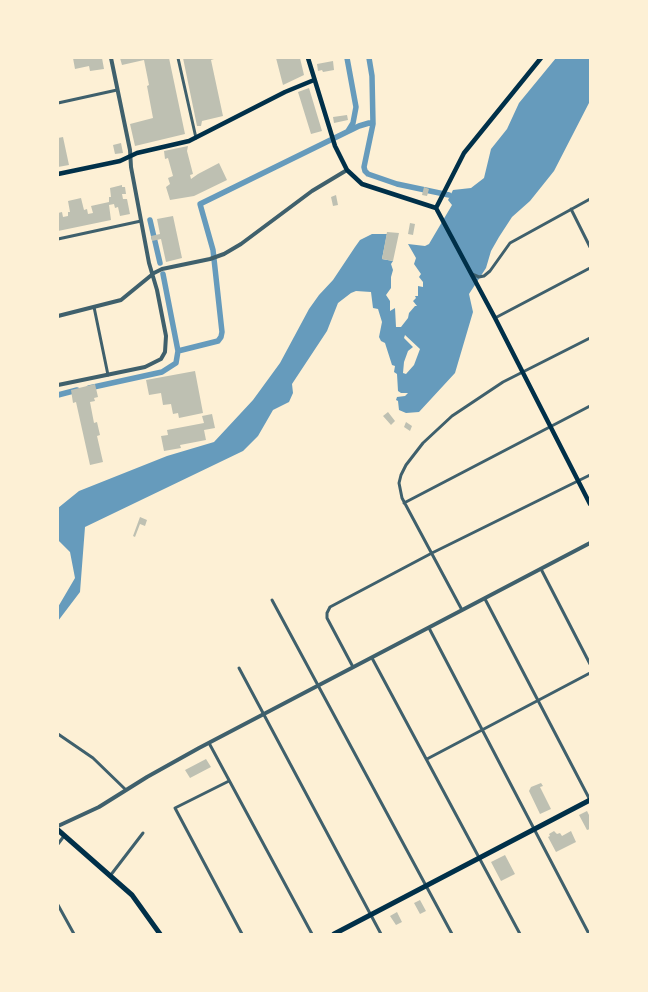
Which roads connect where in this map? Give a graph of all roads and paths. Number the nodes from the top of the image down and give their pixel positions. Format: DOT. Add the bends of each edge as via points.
graph roads {
  1 [pos="111,58"];
  2 [pos="178,58"];
  3 [pos="308,58"];
  4 [pos="541,58"];
  5 [pos="314,80"];
  6 [pos="117,90"];
  7 [pos="58,103"];
  8 [pos="196,138"];
  9 [pos="130,157"];
  10 [pos="348,170"];
  11 [pos="58,174"];
  12 [pos="590,199"];
  13 [pos="436,208"];
  14 [pos="571,209"];
  15 [pos="141,221"];
  16 [pos="58,238"];
  17 [pos="590,247"];
  18 [pos="590,268"];
  19 [pos="471,274"];
  20 [pos="152,275"];
  21 [pos="94,308"];
  22 [pos="58,316"];
  23 [pos="495,318"];
  24 [pos="590,338"];
  25 [pos="522,373"];
  26 [pos="108,375"];
  27 [pos="58,385"];
  28 [pos="590,406"];
  29 [pos="550,427"];
  30 [pos="590,475"];
  31 [pos="578,481"];
  32 [pos="404,503"];
  33 [pos="590,504"];
  34 [pos="590,543"];
  35 [pos="432,554"];
  36 [pos="541,569"];
  37 [pos="485,599"];
  38 [pos="272,600"];
  39 [pos="462,611"];
  40 [pos="429,628"];
  41 [pos="372,658"];
  42 [pos="590,664"];
  43 [pos="353,667"];
  44 [pos="239,668"];
  45 [pos="590,674"];
  46 [pos="318,686"];
  47 [pos="538,700"];
  48 [pos="264,714"];
  49 [pos="483,730"];
  50 [pos="58,735"];
  51 [pos="209,743"];
  52 [pos="426,759"];
  53 [pos="229,781"];
  54 [pos="126,790"];
  55 [pos="590,800"];
  56 [pos="58,826"];
  57 [pos="58,830"];
  58 [pos="534,830"];
  59 [pos="143,833"];
  60 [pos="64,836"];
  61 [pos="58,844"];
  62 [pos="480,858"];
  63 [pos="110,876"];
  64 [pos="426,886"];
  65 [pos="58,905"];
  66 [pos="371,915"];
  67 [pos="74,934"];
  68 [pos="160,934"];
  69 [pos="242,934"];
  70 [pos="312,934"];
  71 [pos="334,934"];
  72 [pos="381,934"];
  73 [pos="452,934"];
  74 [pos="520,934"];
  75 [pos="589,934"];
  1 -- 6 [label="street"];
  2 -- 8 [label="street"];
  3 -- 5 [label="main road"];
  4 -- 13 [label="main road" via="464,153"];
  5 -- 8 [label="main road"];
  5 -- 10 [label="main road" via="335,146"];
  6 -- 7 [label="street"];
  6 -- 9 [label="street"];
  8 -- 9 [label="main road"];
  9 -- 11 [label="main road"];
  9 -- 15 [label="street"];
  10 -- 13 [label="main road" via="362,184"];
  10 -- 20 [label="street" via="219,256 162,269"];
  12 -- 14 [label="street"];
  13 -- 19 [label="main road"];
  14 -- 17 [label="street"];
  14 -- 19 [label="street" via="510,243 484,276"];
  15 -- 16 [label="street"];
  15 -- 20 [label="street"];
  18 -- 23 [label="street"];
  19 -- 23 [label="main road"];
  20 -- 21 [label="street" via="126,297"];
  20 -- 26 [label="street" via="166,336 164,356 154,364"];
  21 -- 22 [label="street"];
  21 -- 26 [label="street"];
  23 -- 25 [label="main road"];
  24 -- 25 [label="street"];
  25 -- 29 [label="main road"];
  25 -- 32 [label="street" via="452,416 423,443 401,475 399,488"];
  26 -- 27 [label="street"];
  28 -- 29 [label="street"];
  29 -- 31 [label="main road"];
  29 -- 32 [label="street"];
  30 -- 31 [label="street"];
  31 -- 33 [label="main road"];
  31 -- 35 [label="street"];
  32 -- 35 [label="street"];
  34 -- 36 [label="street"];
  35 -- 39 [label="street"];
  35 -- 43 [label="street" via="330,607 327,618"];
  36 -- 37 [label="street"];
  36 -- 42 [label="street"];
  37 -- 39 [label="street"];
  37 -- 47 [label="street"];
  38 -- 46 [label="street"];
  39 -- 40 [label="street"];
  40 -- 41 [label="street"];
  40 -- 49 [label="street"];
  41 -- 43 [label="street"];
  41 -- 52 [label="street"];
  43 -- 46 [label="street"];
  44 -- 48 [label="street"];
  45 -- 47 [label="street"];
  46 -- 48 [label="street"];
  46 -- 64 [label="street"];
  47 -- 49 [label="street"];
  47 -- 55 [label="street"];
  48 -- 51 [label="street"];
  48 -- 66 [label="street"];
  49 -- 52 [label="street"];
  49 -- 58 [label="street"];
  50 -- 54 [label="street" via="93,758"];
  51 -- 53 [label="street"];
  51 -- 54 [label="street"];
  52 -- 62 [label="street"];
  53 -- 69 [label="street" via="175,808"];
  53 -- 70 [label="street"];
  54 -- 56 [label="street"];
  55 -- 58 [label="main road"];
  57 -- 60 [label="main road"];
  58 -- 62 [label="main road"];
  58 -- 75 [label="street"];
  59 -- 63 [label="street"];
  60 -- 61 [label="street"];
  60 -- 63 [label="main road"];
  62 -- 64 [label="main road"];
  62 -- 74 [label="street"];
  63 -- 68 [label="main road" via="137,901"];
  64 -- 66 [label="main road"];
  64 -- 73 [label="street"];
  65 -- 67 [label="street"];
  66 -- 71 [label="main road"];
  66 -- 72 [label="street"];
}
